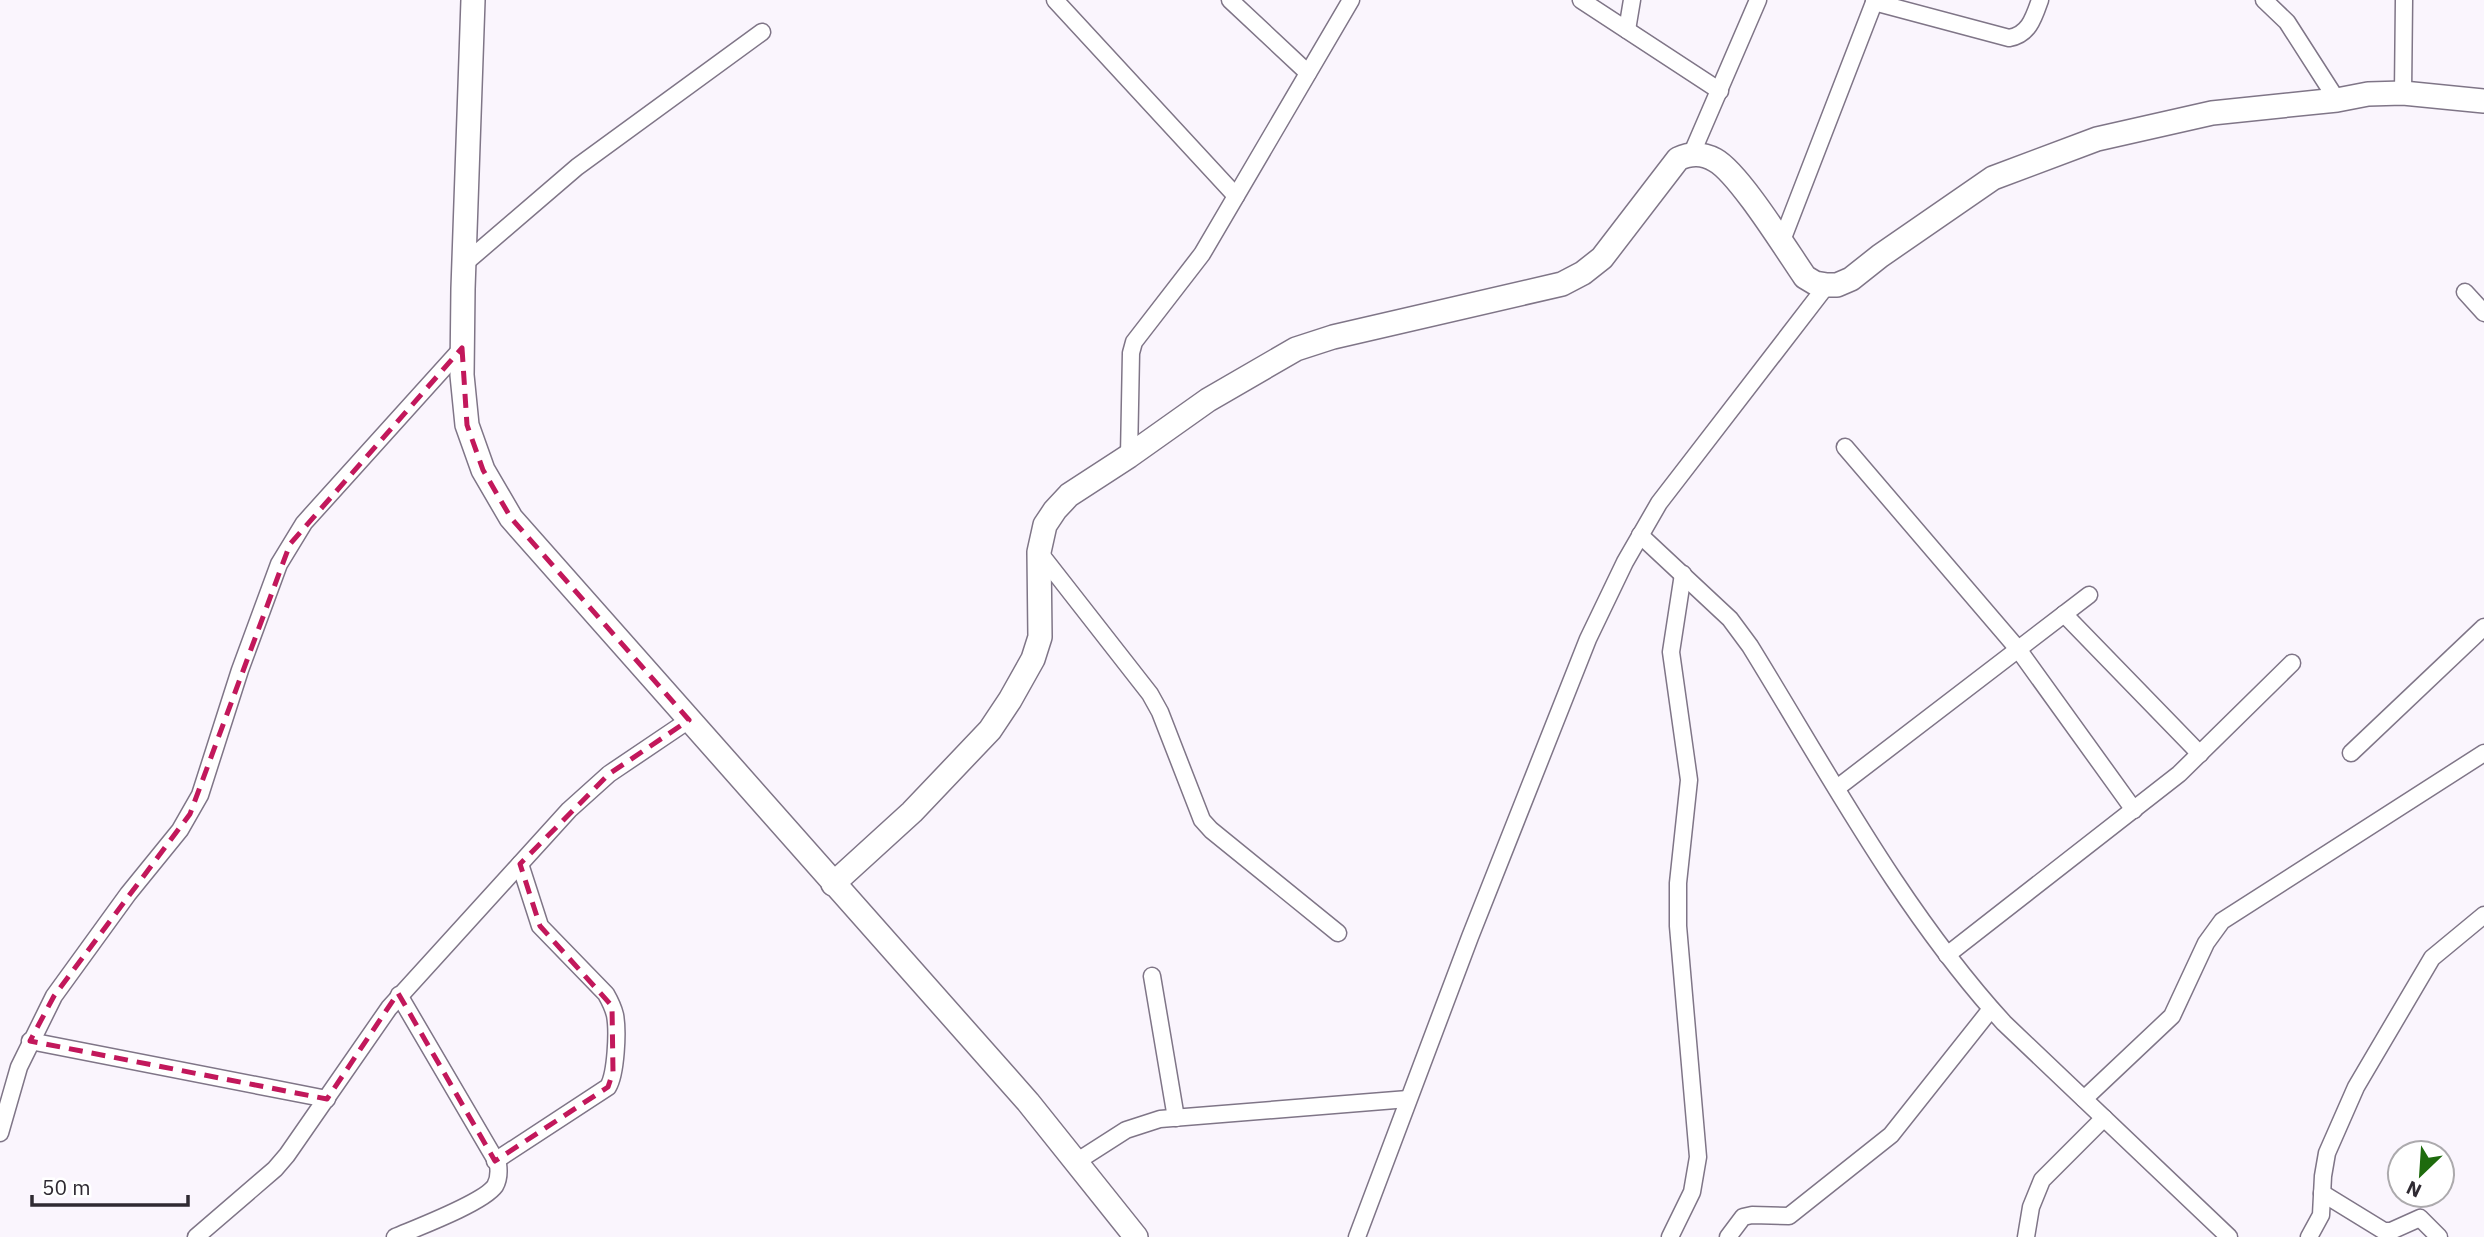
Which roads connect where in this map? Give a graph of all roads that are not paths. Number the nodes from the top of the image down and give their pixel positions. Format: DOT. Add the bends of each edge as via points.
graph roads {
  1 [pos="473,0"];
  2 [pos="1055,0"];
  3 [pos="1230,0"];
  4 [pos="1351,0"];
  5 [pos="1581,0"];
  6 [pos="1632,0"];
  7 [pos="1758,0"];
  8 [pos="2040,0"];
  9 [pos="2264,0"];
  10 [pos="2404,0"];
  11 [pos="1875,1"];
  12 [pos="1627,30"];
  13 [pos="762,32"];
  14 [pos="1308,73"];
  15 [pos="1720,91"];
  16 [pos="2403,93"];
  17 [pos="2337,100"];
  18 [pos="2484,101"];
  19 [pos="1692,153"];
  20 [pos="1236,196"];
  21 [pos="1781,243"];
  22 [pos="464,264"];
  23 [pos="1827,285"];
  24 [pos="2465,292"];
  25 [pos="2484,313"];
  26 [pos="462,348"];
  27 [pos="1846,447"];
  28 [pos="1129,457"];
  29 [pos="1640,535"];
  30 [pos="1039,552"];
  31 [pos="1683,574"];
  32 [pos="2089,595"];
  33 [pos="2064,614"];
  34 [pos="2484,627"];
  35 [pos="2018,649"];
  36 [pos="2292,663"];
  37 [pos="690,720"];
  38 [pos="2351,753"];
  39 [pos="2484,753"];
  40 [pos="2200,754"];
  41 [pos="1837,788"];
  42 [pos="2134,810"];
  43 [pos="520,863"];
  44 [pos="833,884"];
  45 [pos="2484,915"];
  46 [pos="1338,933"];
  47 [pos="1947,955"];
  48 [pos="1152,976"];
  49 [pos="400,995"];
  50 [pos="1991,1009"];
  51 [pos="30,1041"];
  52 [pos="327,1099"];
  53 [pos="1408,1099"];
  54 [pos="2084,1099"];
  55 [pos="1176,1118"];
  56 [pos="2105,1118"];
  57 [pos="0,1133"];
  58 [pos="495,1161"];
  59 [pos="1076,1162"];
  60 [pos="2322,1193"];
  61 [pos="196,1237"];
  62 [pos="395,1237"];
  63 [pos="1136,1237"];
  64 [pos="1357,1237"];
  65 [pos="1670,1237"];
  66 [pos="1728,1237"];
  67 [pos="2026,1237"];
  68 [pos="2229,1237"];
  69 [pos="2309,1237"];
  70 [pos="2439,1237"];
  1 -- 22 [label="street"];
  2 -- 20 [label="street"];
  3 -- 14 [label="street"];
  4 -- 14 [label="street"];
  5 -- 12 [label="street"];
  6 -- 12 [label="street"];
  7 -- 15 [label="street"];
  8 -- 11 [label="street" via="2028,29 2009,38"];
  9 -- 17 [label="street" via="2287,22"];
  10 -- 16 [label="street"];
  11 -- 21 [label="street"];
  12 -- 15 [label="street"];
  13 -- 22 [label="street" via="577,167"];
  14 -- 20 [label="street"];
  15 -- 19 [label="street"];
  16 -- 17 [label="street"];
  16 -- 18 [label="street"];
  17 -- 23 [label="street" via="2212,113 2097,139 1993,178 1851,279"];
  19 -- 21 [label="street" via="1715,160 1733,176"];
  19 -- 28 [label="street" via="1678,159 1602,258 1583,274 1562,284 1296,349 1208,400"];
  20 -- 28 [label="street" via="1195,264 1134,342"];
  21 -- 23 [label="street" via="1805,277"];
  22 -- 26 [label="street"];
  23 -- 29 [label="street" via="1659,503"];
  24 -- 25 [label="street"];
  26 -- 37 [label="street" via="467,425 483,470 512,518"];
  26 -- 51 [label="street" via="290,544 240,670 200,795 54,996"];
  27 -- 35 [label="street"];
  28 -- 30 [label="street" via="1069,495 1045,525"];
  29 -- 31 [label="street"];
  29 -- 53 [label="street" via="1588,639"];
  30 -- 44 [label="street" via="1040,637 1010,699 990,730 912,812"];
  30 -- 46 [label="street" via="1150,694 1202,820"];
  31 -- 41 [label="street" via="1730,619"];
  31 -- 65 [label="street" via="1671,652 1689,780 1678,926 1698,1157 1692,1192"];
  32 -- 33 [label="street"];
  33 -- 35 [label="street"];
  33 -- 40 [label="street"];
  34 -- 38 [label="street"];
  35 -- 41 [label="street"];
  35 -- 42 [label="street"];
  36 -- 40 [label="street"];
  37 -- 43 [label="street" via="609,774"];
  37 -- 44 [label="street"];
  39 -- 54 [label="street" via="2222,921 2206,943 2172,1016"];
  40 -- 42 [label="street"];
  41 -- 47 [label="street"];
  42 -- 47 [label="street"];
  43 -- 49 [label="street"];
  43 -- 58 [label="street" via="540,926 606,994 612,1006 613,1072 608,1087"];
  44 -- 59 [label="street"];
  45 -- 60 [label="street" via="2432,958 2356,1087 2327,1153"];
  47 -- 50 [label="street"];
  48 -- 55 [label="street"];
  49 -- 52 [label="street"];
  49 -- 58 [label="street"];
  50 -- 54 [label="street"];
  50 -- 66 [label="street" via="1891,1135 1789,1216 1743,1217"];
  51 -- 52 [label="street"];
  51 -- 57 [label="street"];
  52 -- 61 [label="street" via="275,1169"];
  53 -- 55 [label="street"];
  53 -- 64 [label="street"];
  54 -- 56 [label="street"];
  55 -- 59 [label="street" via="1126,1130"];
  56 -- 67 [label="street" via="2042,1180"];
  56 -- 68 [label="street"];
  58 -- 62 [label="street" via="499,1172 491,1190"];
  59 -- 63 [label="street"];
  60 -- 69 [label="street" via="2321,1215"];
  60 -- 70 [label="street" via="2384,1231 2420,1218"];
}
